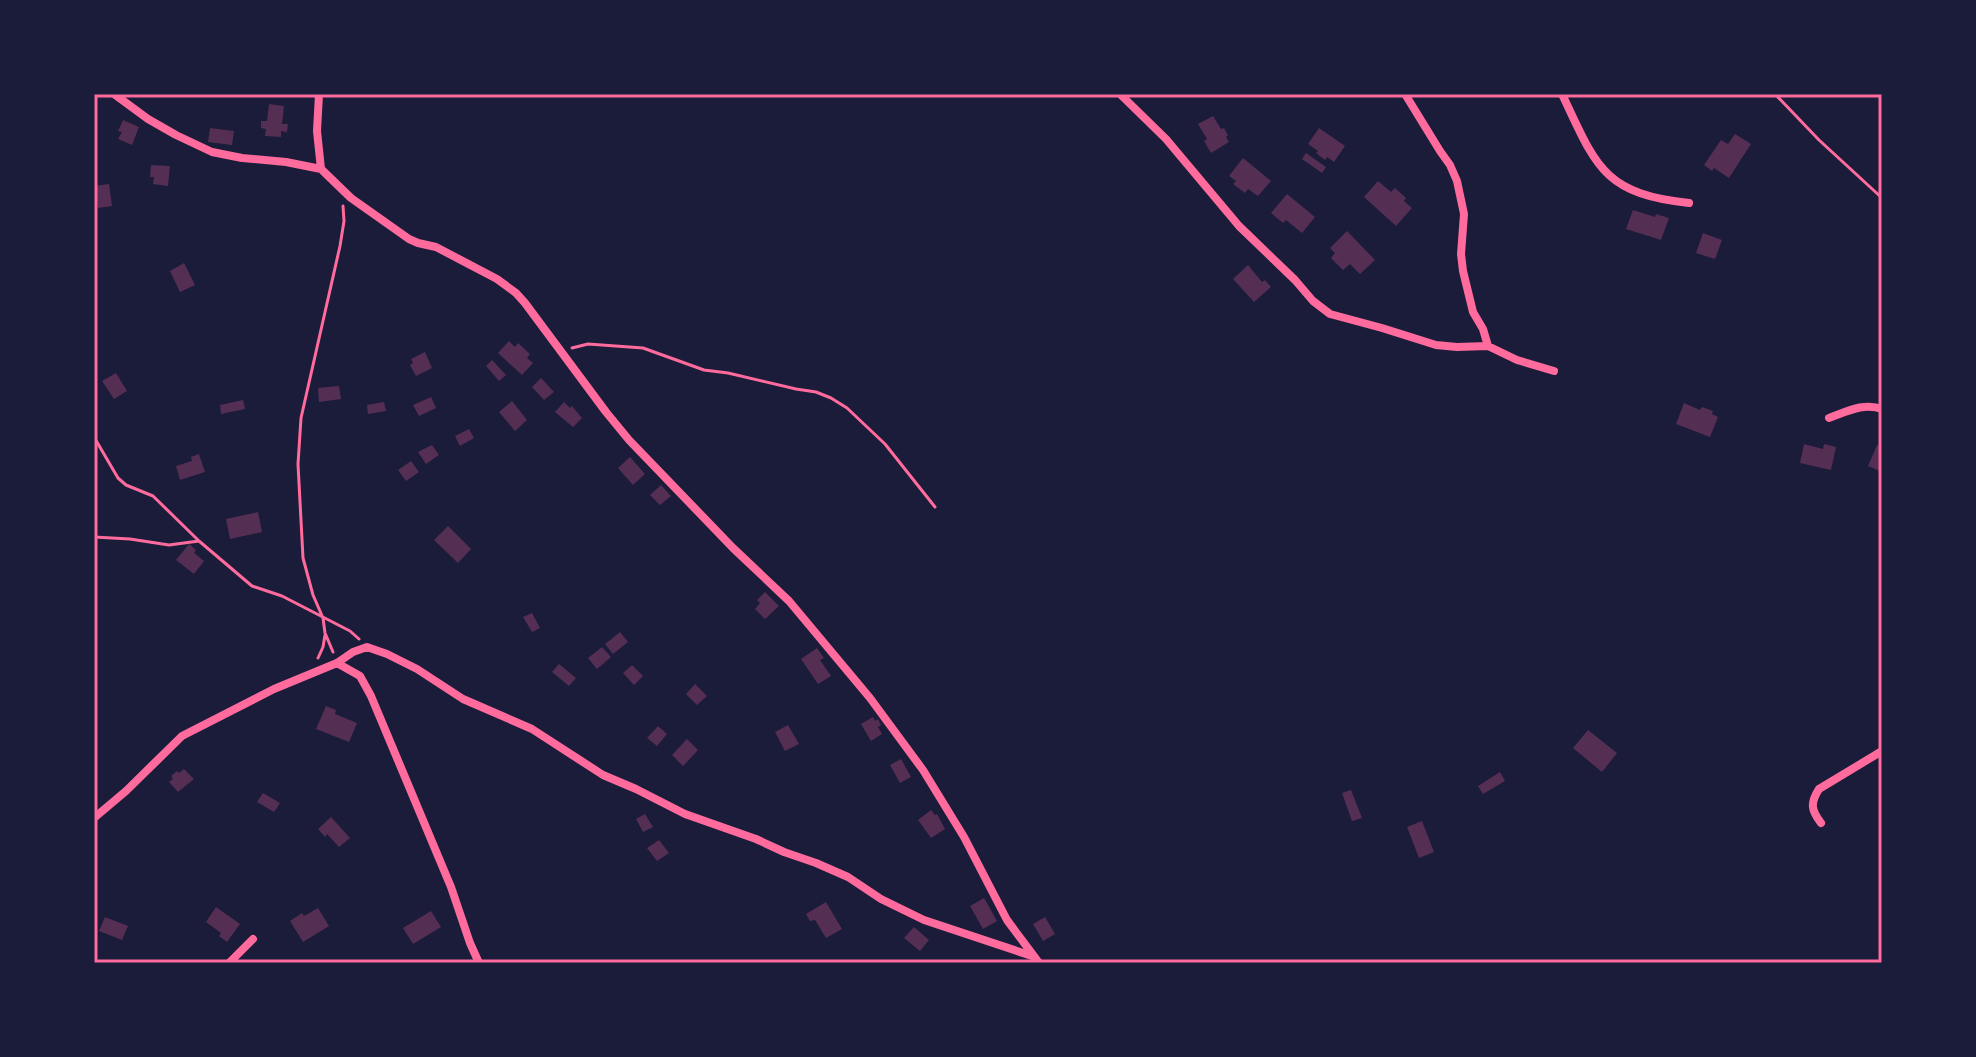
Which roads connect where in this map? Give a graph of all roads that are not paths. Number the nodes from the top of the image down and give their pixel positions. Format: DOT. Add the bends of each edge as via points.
graph roads {
  1 [pos="114,94"];
  2 [pos="319,94"];
  3 [pos="1120,94"];
  4 [pos="1405,94"];
  5 [pos="1562,94"];
  6 [pos="321,169"];
  7 [pos="1689,203"];
  8 [pos="1488,346"];
  9 [pos="1554,371"];
  10 [pos="1882,409"];
  11 [pos="1829,418"];
  12 [pos="337,663"];
  13 [pos="1882,751"];
  14 [pos="94,818"];
  15 [pos="1821,823"];
  16 [pos="253,939"];
  17 [pos="1036,960"];
  18 [pos="229,963"];
  19 [pos="479,963"];
  1 -- 6 [label="street" via="204,149"];
  2 -- 6 [label="street"];
  3 -- 8 [label="street" via="1166,139 1239,226 1330,314 1445,347"];
  4 -- 8 [label="street" via="1457,181 1464,214 1463,271"];
  5 -- 7 [label="street" via="1606,174 1642,194"];
  6 -- 17 [label="street" via="351,198 409,239 436,247 504,283 525,303 629,440 789,601 870,698 923,770 1007,920"];
  8 -- 9 [label="street"];
  10 -- 11 [label="street" via="1867,406"];
  12 -- 14 [label="street" via="182,736"];
  12 -- 17 [label="street" via="367,647 387,654 463,699 532,729 603,775 685,814 848,877 924,920"];
  12 -- 19 [label="street" via="360,676 371,696"];
  13 -- 15 [label="street" via="1819,789 1813,806"];
  16 -- 18 [label="street"];
}
